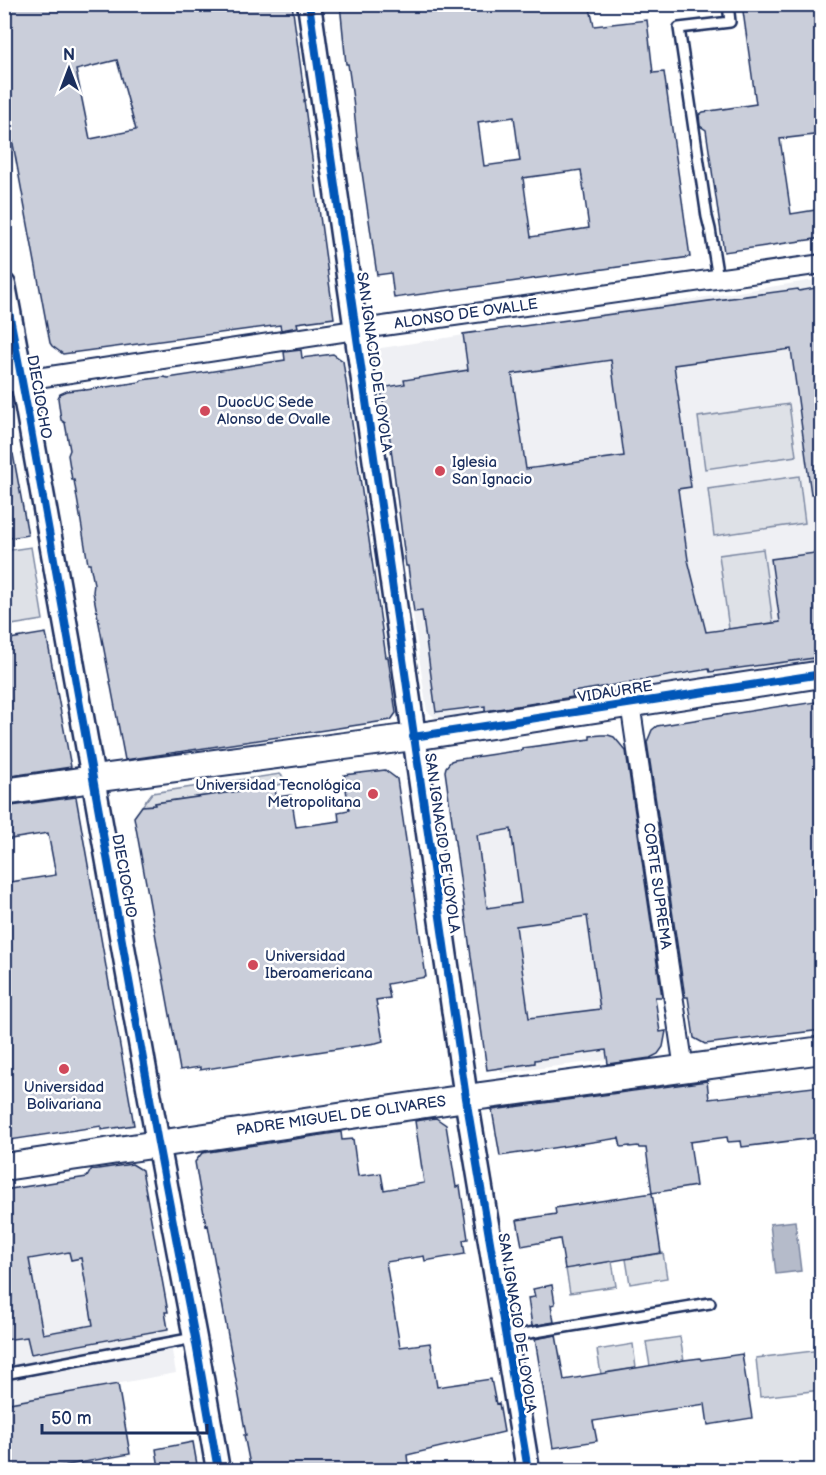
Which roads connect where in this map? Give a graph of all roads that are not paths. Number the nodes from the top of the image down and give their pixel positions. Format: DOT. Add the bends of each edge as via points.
graph roads {
  1 [pos="309,4"];
  2 [pos="728,4"];
  3 [pos="822,264"];
  4 [pos="718,279"];
  5 [pos="4,285"];
  6 [pos="355,330"];
  7 [pos="13,382"];
  8 [pos="822,674"];
  9 [pos="630,703"];
  10 [pos="413,737"];
  11 [pos="93,779"];
  12 [pos="4,792"];
  13 [pos="822,1050"];
  14 [pos="684,1069"];
  15 [pos="465,1098"];
  16 [pos="158,1143"];
  17 [pos="4,1167"];
  18 [pos="710,1303"];
  19 [pos="505,1337"];
  20 [pos="195,1338"];
  21 [pos="4,1374"];
  22 [pos="218,1470"];
  23 [pos="528,1470"];
  1 -- 6 [label="street, SAN IGNACIO DE LOYOLA"];
  2 -- 4 [label="lane" via="730,22 679,28"];
  3 -- 4 [label="street, ALONSO DE OVALLE"];
  4 -- 6 [label="street, ALONSO DE OVALLE"];
  5 -- 7 [label="street, DIECIOCHO"];
  6 -- 7 [label="street, ALONSO DE OVALLE"];
  6 -- 10 [label="street, SAN IGNACIO DE LOYOLA"];
  7 -- 11 [label="street, DIECIOCHO"];
  8 -- 9 [label="main road, VIDAURRE"];
  9 -- 10 [label="main road, VIDAURRE"];
  9 -- 14 [label="street, CORTE SUPREMA"];
  10 -- 11 [label="main road, VIDAURRE"];
  10 -- 15 [label="street, SAN IGNACIO DE LOYOLA"];
  11 -- 12 [label="main road, VIDAURRE"];
  11 -- 16 [label="street, DIECIOCHO"];
  13 -- 14 [label="main road, PADRE MIGUEL DE OLIVARES"];
  14 -- 15 [label="main road, PADRE MIGUEL DE OLIVARES"];
  15 -- 16 [label="main road, PADRE MIGUEL DE OLIVARES"];
  15 -- 19 [label="street, SAN IGNACIO DE LOYOLA"];
  16 -- 17 [label="main road, PADRE MIGUEL DE OLIVARES"];
  16 -- 20 [label="street, DIECIOCHO"];
  18 -- 19 [label="lane"];
  19 -- 23 [label="street, SAN IGNACIO DE LOYOLA"];
  20 -- 21 [label="lane"];
  20 -- 22 [label="street, DIECIOCHO"];
}
